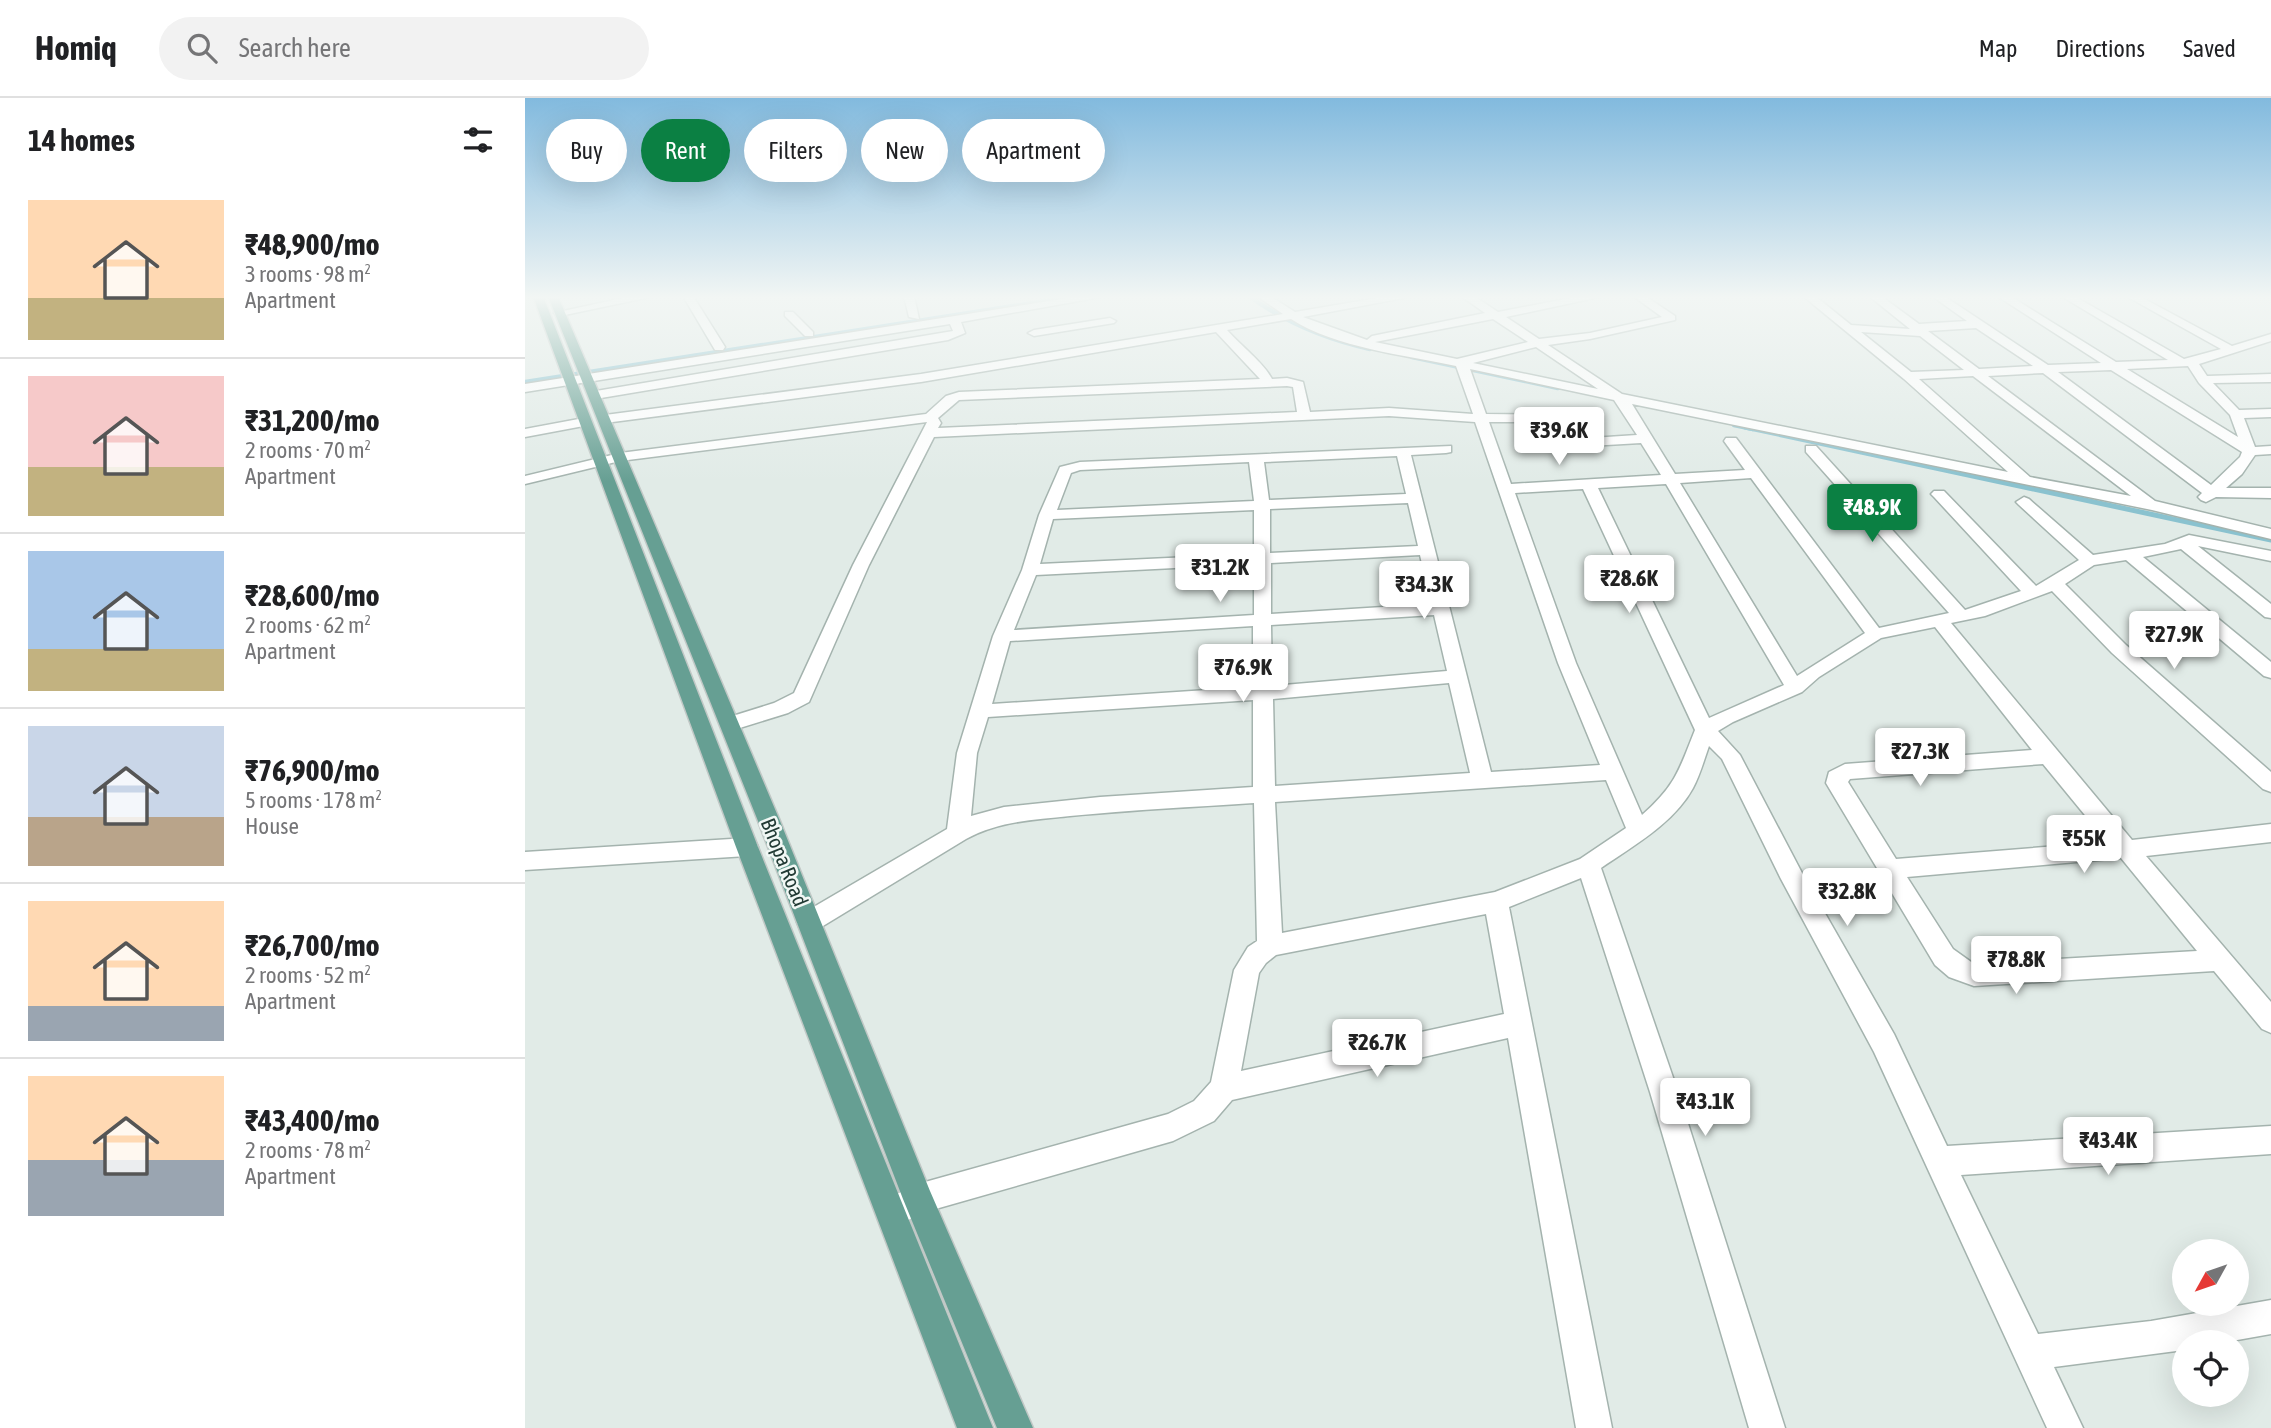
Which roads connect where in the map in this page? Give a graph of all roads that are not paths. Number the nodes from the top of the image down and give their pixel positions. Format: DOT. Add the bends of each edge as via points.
graph roads {
  1 [pos="570,358"];
  2 [pos="574,358"];
  3 [pos="669,358"];
  4 [pos="759,358"];
  5 [pos="1041,358"];
  6 [pos="1246,358"];
  7 [pos="1428,358"];
  8 [pos="1488,358"];
  9 [pos="1560,358"];
  10 [pos="1885,358"];
  11 [pos="1955,358"];
  12 [pos="2029,358"];
  13 [pos="2101,358"];
  14 [pos="2178,358"];
  15 [pos="2204,358"];
  16 [pos="2187,363"];
  17 [pos="1462,366"];
  18 [pos="2115,367"];
  19 [pos="2044,368"];
  20 [pos="1975,373"];
  21 [pos="1908,376"];
  22 [pos="525,378"];
  23 [pos="580,378"];
  24 [pos="2271,378"];
  25 [pos="2203,380"];
  26 [pos="1268,383"];
  27 [pos="525,388"];
  28 [pos="1621,400"];
  29 [pos="2271,413"];
  30 [pos="2236,414"];
  31 [pos="1304,415"];
  32 [pos="1481,418"];
  33 [pos="595,421"];
  34 [pos="929,425"];
  35 [pos="525,433"];
  36 [pos="1647,438"];
  37 [pos="1731,441"];
  38 [pos="1446,449"];
  39 [pos="1811,449"];
  40 [pos="2271,450"];
  41 [pos="1403,451"];
  42 [pos="2250,451"];
  43 [pos="610,459"];
  44 [pos="1256,459"];
  45 [pos="1753,474"];
  46 [pos="1671,478"];
  47 [pos="525,480"];
  48 [pos="2026,481"];
  49 [pos="1588,483"];
  50 [pos="1504,489"];
  51 [pos="2211,492"];
  52 [pos="2271,493"];
  53 [pos="1939,494"];
  54 [pos="1415,498"];
  55 [pos="2024,502"];
  56 [pos="1262,505"];
  57 [pos="2152,505"];
  58 [pos="1047,515"];
  59 [pos="2185,528"];
  60 [pos="2271,534"];
  61 [pos="1427,550"];
  62 [pos="2130,555"];
  63 [pos="2271,556"];
  64 [pos="1263,559"];
  65 [pos="2089,561"];
  66 [pos="1030,570"];
  67 [pos="2044,588"];
  68 [pos="1441,609"];
  69 [pos="2271,613"];
  70 [pos="1949,617"];
  71 [pos="1262,621"];
  72 [pos="1875,634"];
  73 [pos="1002,636"];
  74 [pos="2271,672"];
  75 [pos="1458,676"];
  76 [pos="1795,688"];
  77 [pos="1264,692"];
  78 [pos="980,711"];
  79 [pos="730,724"];
  80 [pos="1705,730"];
  81 [pos="2048,756"];
  82 [pos="1613,772"];
  83 [pos="1483,782"];
  84 [pos="2271,784"];
  85 [pos="1264,795"];
  86 [pos="1638,831"];
  87 [pos="958,833"];
  88 [pos="2271,833"];
  89 [pos="747,847"];
  90 [pos="2126,849"];
  91 [pos="525,861"];
  92 [pos="1588,865"];
  93 [pos="1892,869"];
  94 [pos="1496,902"];
  95 [pos="809,922"];
  96 [pos="1270,946"];
  97 [pos="2219,960"];
  98 [pos="2271,1021"];
  99 [pos="1518,1023"];
  100 [pos="1224,1088"];
  101 [pos="2271,1140"];
  102 [pos="1941,1161"];
  103 [pos="918,1199"];
  104 [pos="891,1215"];
  105 [pos="2271,1317"];
  106 [pos="2030,1352"];
  107 [pos="975,1428"];
  108 [pos="1015,1428"];
  109 [pos="1594,1428"];
  110 [pos="1767,1428"];
  111 [pos="2065,1428"];
  1 -- 23 [label="main road, Bhopa Road"];
  2 -- 23 [label="main road, Bhopa Road"];
  3 -- 23 [label="street"];
  4 -- 23 [label="street"];
  5 -- 33 [label="street"];
  6 -- 26 [label="street"];
  7 -- 17 [label="street"];
  8 -- 17 [label="street"];
  9 -- 28 [label="street"];
  10 -- 21 [label="street"];
  11 -- 20 [label="street"];
  12 -- 19 [label="street"];
  13 -- 18 [label="street"];
  14 -- 16 [label="street"];
  15 -- 16 [label="street"];
  16 -- 18 [label="street"];
  16 -- 25 [label="street"];
  17 -- 28 [label="street"];
  17 -- 32 [label="street"];
  18 -- 19 [label="street"];
  18 -- 42 [label="street"];
  19 -- 20 [label="street"];
  19 -- 51 [label="street"];
  20 -- 21 [label="street"];
  20 -- 57 [label="street"];
  21 -- 48 [label="street"];
  22 -- 23 [label="street"];
  23 -- 27 [label="street"];
  23 -- 33 [label="main road, Bhopa Road"];
  24 -- 25 [label="street"];
  25 -- 30 [label="street"];
  26 -- 31 [label="street" via="1299,385"];
  26 -- 34 [label="street" via="960,396 947,400"];
  28 -- 36 [label="street"];
  28 -- 48 [label="street"];
  29 -- 30 [label="street"];
  30 -- 42 [label="street"];
  31 -- 32 [label="street" via="1396,412"];
  31 -- 34 [label="street"];
  32 -- 36 [label="street" via="1556,418 1572,443"];
  32 -- 50 [label="street"];
  33 -- 35 [label="street"];
  33 -- 43 [label="main road, Bhopa Road"];
  34 -- 43 [label="street"];
  34 -- 79 [label="street" via="802,697"];
  36 -- 46 [label="street"];
  37 -- 45 [label="street"];
  38 -- 41 [label="street"];
  39 -- 70 [label="street"];
  40 -- 42 [label="street"];
  41 -- 44 [label="street"];
  41 -- 54 [label="street"];
  42 -- 51 [label="street"];
  43 -- 47 [label="street"];
  43 -- 79 [label="main road, Bhopa Road"];
  43 -- 89 [label="main road, Bhopa Road"];
  44 -- 56 [label="street"];
  44 -- 58 [label="street" via="1071,468 1062,473"];
  45 -- 46 [label="street"];
  45 -- 72 [label="street"];
  46 -- 49 [label="street"];
  46 -- 76 [label="street"];
  48 -- 57 [label="street"];
  49 -- 50 [label="street"];
  49 -- 80 [label="street"];
  50 -- 82 [label="street" via="1567,663"];
  51 -- 52 [label="street"];
  51 -- 59 [label="street"];
  53 -- 67 [label="street"];
  54 -- 56 [label="street"];
  54 -- 61 [label="street"];
  55 -- 65 [label="street"];
  56 -- 58 [label="street"];
  56 -- 64 [label="street"];
  57 -- 59 [label="street"];
  58 -- 66 [label="street"];
  59 -- 60 [label="street"];
  59 -- 62 [label="street"];
  59 -- 63 [label="street"];
  59 -- 69 [label="street"];
  61 -- 64 [label="street"];
  61 -- 68 [label="street"];
  62 -- 65 [label="street"];
  62 -- 74 [label="street"];
  64 -- 66 [label="street"];
  64 -- 71 [label="street"];
  65 -- 67 [label="street"];
  66 -- 73 [label="street"];
  67 -- 70 [label="street" via="1979,612"];
  67 -- 84 [label="street"];
  68 -- 71 [label="street"];
  68 -- 75 [label="street"];
  70 -- 72 [label="street"];
  70 -- 81 [label="street"];
  71 -- 73 [label="street"];
  71 -- 77 [label="street"];
  72 -- 76 [label="street"];
  73 -- 78 [label="street"];
  75 -- 77 [label="street"];
  75 -- 83 [label="street"];
  76 -- 80 [label="street"];
  77 -- 78 [label="street"];
  77 -- 85 [label="street"];
  78 -- 87 [label="street" via="967,753"];
  79 -- 95 [label="main road, Bhopa Road"];
  80 -- 86 [label="street" via="1683,786"];
  80 -- 102 [label="street" via="1737,767"];
  81 -- 90 [label="street"];
  81 -- 93 [label="street" via="1839,774 1837,783"];
  82 -- 83 [label="street"];
  82 -- 86 [label="street"];
  83 -- 85 [label="street"];
  85 -- 87 [label="street" via="1004,815"];
  85 -- 96 [label="street"];
  86 -- 92 [label="street"];
  87 -- 95 [label="street"];
  88 -- 90 [label="street"];
  89 -- 91 [label="street"];
  89 -- 104 [label="main road, Bhopa Road"];
  90 -- 93 [label="street"];
  90 -- 97 [label="street"];
  92 -- 94 [label="street"];
  92 -- 110 [label="street" via="1664,1092"];
  93 -- 97 [label="street" via="1944,957 1974,975"];
  94 -- 96 [label="street"];
  94 -- 99 [label="street"];
  95 -- 103 [label="main road, Bhopa Road"];
  96 -- 100 [label="street" via="1247,970"];
  97 -- 98 [label="street"];
  99 -- 100 [label="street"];
  99 -- 109 [label="street"];
  100 -- 103 [label="street" via="1204,1111 1173,1128"];
  101 -- 102 [label="street"];
  102 -- 106 [label="street"];
  103 -- 104 [label="street"];
  103 -- 108 [label="main road, Bhopa Road"];
  104 -- 107 [label="main road, Bhopa Road"];
  105 -- 106 [label="street" via="2187,1334"];
  106 -- 111 [label="street"];
}
